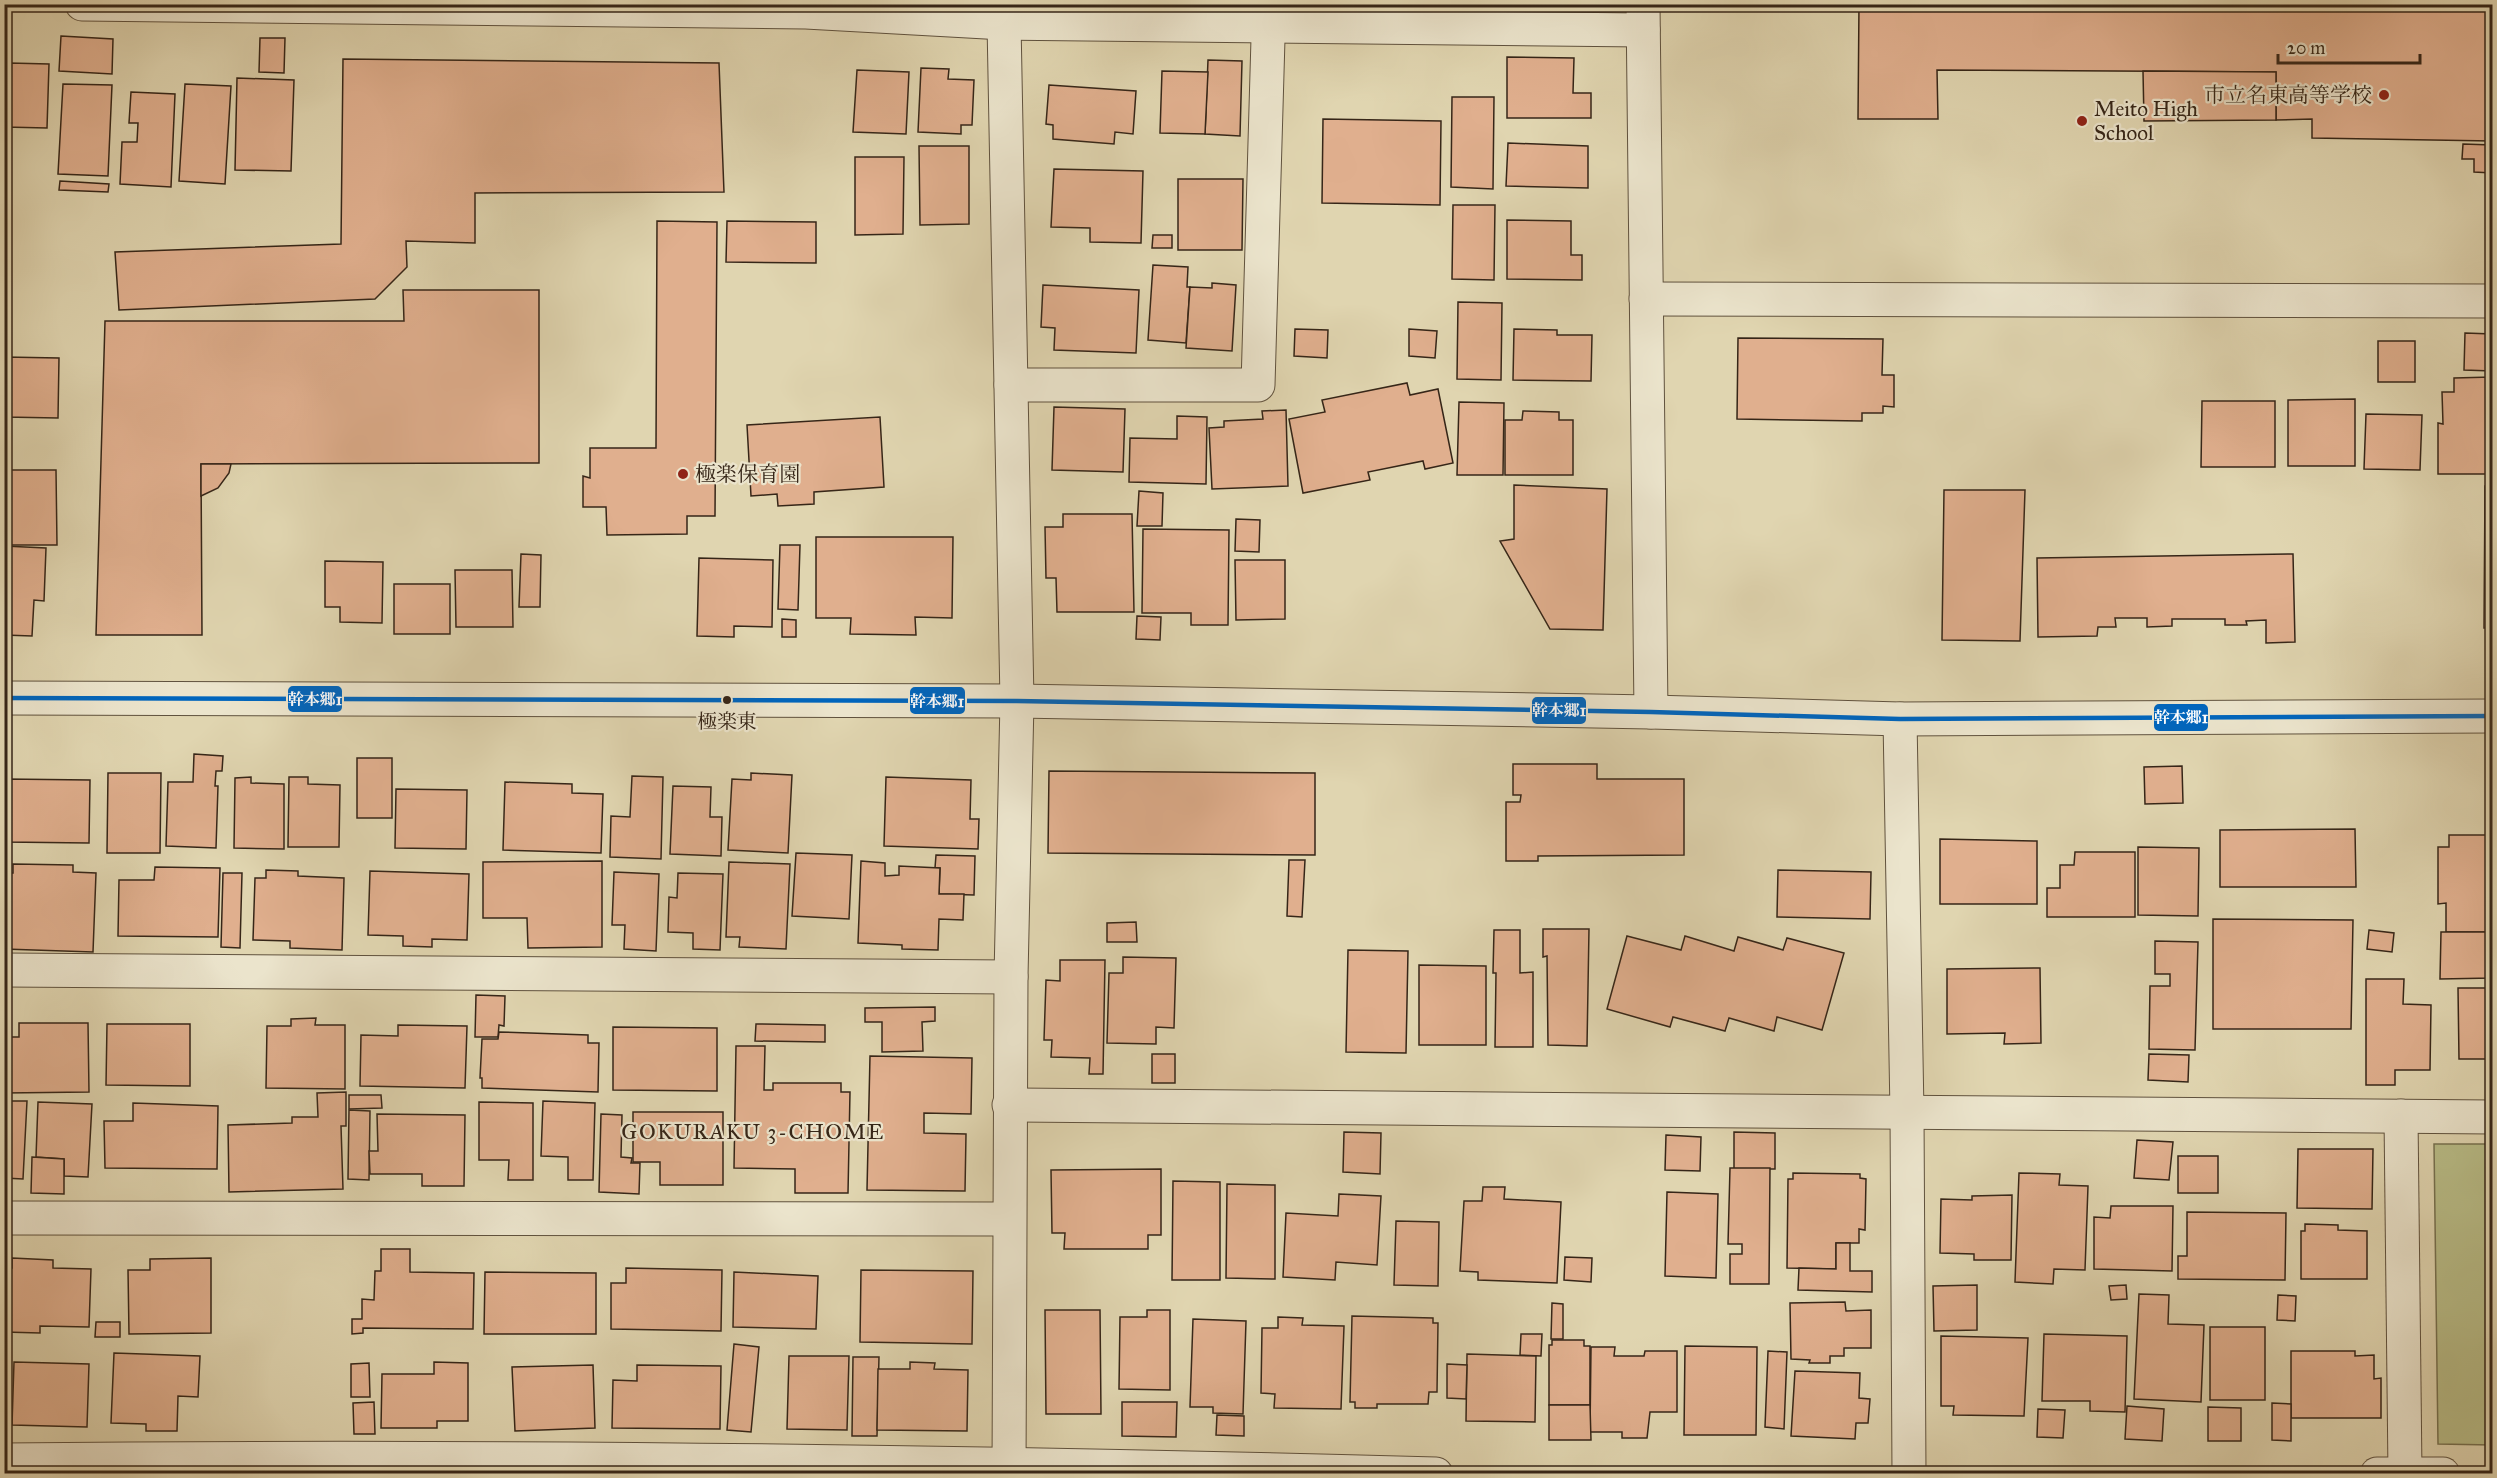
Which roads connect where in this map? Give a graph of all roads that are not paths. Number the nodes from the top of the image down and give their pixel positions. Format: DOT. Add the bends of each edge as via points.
graph roads {
  1 [pos="82,4"];
  2 [pos="311,6"];
  3 [pos="560,8"];
  4 [pos="806,8"];
  5 [pos="1269,15"];
  6 [pos="1643,17"];
  7 [pos="1004,23"];
  8 [pos="1646,299"];
  9 [pos="2493,301"];
  10 [pos="1011,385"];
  11 [pos="4,698"];
  12 [pos="1017,701"];
  13 [pos="1651,712"];
  14 [pos="2493,716"];
  15 [pos="1900,719"];
  16 [pos="4,970"];
  17 [pos="1011,977"];
  18 [pos="1009,1105"];
  19 [pos="1907,1113"];
  20 [pos="2401,1116"];
  21 [pos="2493,1118"];
  22 [pos="4,1218"];
  23 [pos="1008,1219"];
  24 [pos="4,1460"];
  25 [pos="181,1466"];
  26 [pos="1009,1468"];
  27 [pos="1436,1473"];
  28 [pos="1909,1473"];
  29 [pos="2391,1473"];
  30 [pos="2443,1473"];
  1 -- 2 [label="street"];
  2 -- 3 [label="street"];
  3 -- 4 [label="street"];
  4 -- 7 [label="street"];
  5 -- 6 [label="street"];
  5 -- 7 [label="street"];
  5 -- 10 [label="street" via="1258,385"];
  6 -- 8 [label="street"];
  7 -- 10 [label="street"];
  8 -- 9 [label="street"];
  8 -- 13 [label="street"];
  10 -- 12 [label="street"];
  11 -- 12 [label="street"];
  12 -- 13 [label="street"];
  12 -- 17 [label="street"];
  13 -- 15 [label="street"];
  14 -- 15 [label="street"];
  15 -- 19 [label="street"];
  16 -- 17 [label="street"];
  17 -- 18 [label="street"];
  18 -- 19 [label="street"];
  18 -- 23 [label="street"];
  19 -- 20 [label="street"];
  19 -- 28 [label="street"];
  20 -- 21 [label="street"];
  20 -- 29 [label="street"];
  22 -- 23 [label="street"];
  23 -- 26 [label="street"];
  24 -- 25 [label="street"];
  25 -- 26 [label="street"];
  26 -- 27 [label="street"];
  29 -- 30 [label="street"];
}
